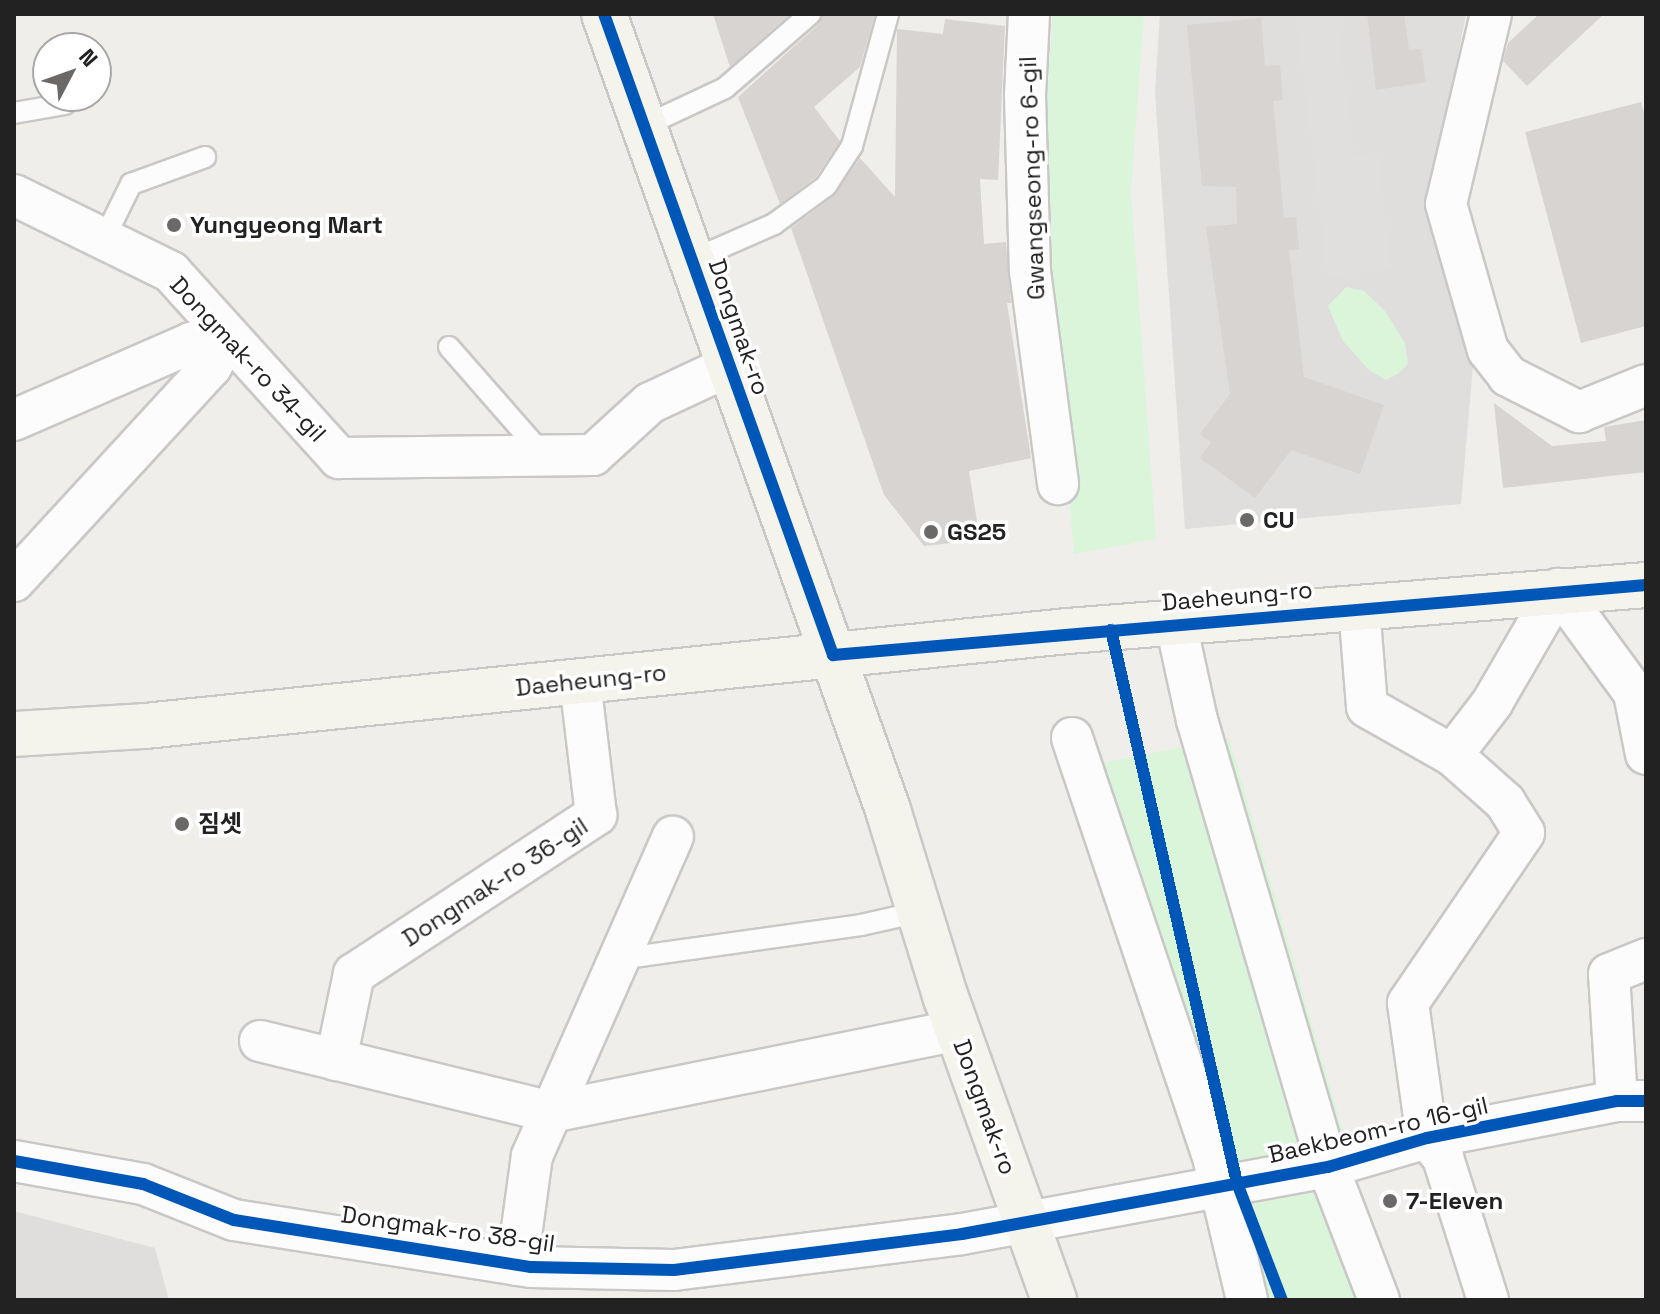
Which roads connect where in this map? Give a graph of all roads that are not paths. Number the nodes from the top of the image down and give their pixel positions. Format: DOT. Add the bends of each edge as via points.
graph roads {
  1 [pos="604,14"];
  2 [pos="810,14"];
  3 [pos="888,14"];
  4 [pos="1029,14"];
  5 [pos="1491,14"];
  6 [pos="644,126"];
  7 [pos="205,157"];
  8 [pos="14,195"];
  9 [pos="103,241"];
  10 [pos="692,260"];
  11 [pos="228,336"];
  12 [pos="449,347"];
  13 [pos="729,366"];
  14 [pos="1646,385"];
  15 [pos="14,420"];
  16 [pos="538,456"];
  17 [pos="1058,484"];
  18 [pos="14,581"];
  19 [pos="1646,585"];
  20 [pos="1558,589"];
  21 [pos="1359,607"];
  22 [pos="1176,624"];
  23 [pos="833,655"];
  24 [pos="580,681"];
  25 [pos="14,734"];
  26 [pos="1072,738"];
  27 [pos="1646,754"];
  28 [pos="1452,755"];
  29 [pos="673,837"];
  30 [pos="919,912"];
  31 [pos="619,959"];
  32 [pos="1646,959"];
  33 [pos="958,1030"];
  34 [pos="260,1041"];
  35 [pos="336,1060"];
  36 [pos="1632,1101"];
  37 [pos="552,1112"];
  38 [pos="1427,1138"];
  39 [pos="14,1161"];
  40 [pos="1328,1167"];
  41 [pos="1221,1185"];
  42 [pos="1025,1220"];
  43 [pos="517,1265"];
  44 [pos="1054,1300"];
  45 [pos="1247,1300"];
  46 [pos="1379,1300"];
  47 [pos="1488,1300"];
  1 -- 6 [label="main road, Dongmak-ro"];
  2 -- 6 [label="lane" via="725,88"];
  3 -- 10 [label="lane, Dongmak-ro" via="852,146 826,186 774,224"];
  4 -- 17 [label="street, Gwangseong-ro 6-gil" via="1025,95 1030,271"];
  5 -- 14 [label="street" via="1446,204 1488,350 1508,376 1579,412"];
  6 -- 10 [label="main road, Dongmak-ro"];
  7 -- 9 [label="lane" via="131,184"];
  8 -- 9 [label="street, Dongmak-ro 34-gil"];
  9 -- 11 [label="street, Dongmak-ro 34-gil" via="171,272"];
  10 -- 13 [label="main road, Dongmak-ro"];
  11 -- 15 [label="street" via="191,343"];
  11 -- 16 [label="street, Dongmak-ro 34-gil" via="339,458"];
  11 -- 18 [label="street" via="211,367"];
  12 -- 16 [label="lane" via="533,443"];
  13 -- 16 [label="street, Dongmak-ro 34-gil" via="650,403 593,455"];
  13 -- 23 [label="main road, Dongmak-ro"];
  19 -- 20 [label="main road, Daeheung-ro"];
  20 -- 21 [label="main road, Daeheung-ro"];
  20 -- 27 [label="street" via="1634,693"];
  20 -- 28 [label="street" via="1492,703"];
  21 -- 22 [label="main road, Daeheung-ro"];
  21 -- 28 [label="street" via="1367,707"];
  22 -- 23 [label="main road, Daeheung-ro"];
  22 -- 40 [label="street, Baekbeom-ro 16-gil" via="1197,720"];
  23 -- 24 [label="main road, Daeheung-ro"];
  23 -- 30 [label="main road, Dongmak-ro"];
  24 -- 25 [label="main road, Daeheung-ro" via="145,726"];
  24 -- 35 [label="street, Dongmak-ro 36-gil" via="596,815 354,974"];
  26 -- 41 [label="street"];
  28 -- 38 [label="street" via="1505,802 1524,833 1408,1003"];
  29 -- 31 [label="street"];
  30 -- 31 [label="lane"];
  30 -- 33 [label="main road, Dongmak-ro"];
  31 -- 37 [label="street"];
  32 -- 36 [label="street" via="1609,974"];
  33 -- 37 [label="street"];
  33 -- 42 [label="main road, Dongmak-ro"];
  34 -- 35 [label="street"];
  35 -- 37 [label="street"];
  36 -- 38 [label="street, Baekbeom-ro 16-gil"];
  37 -- 43 [label="street" via="532,1156"];
  38 -- 40 [label="street, Baekbeom-ro 16-gil"];
  38 -- 47 [label="street, Baekbeom-ro 16-gil" via="1443,1158"];
  39 -- 43 [label="street, Dongmak-ro 38-gil" via="143,1184 234,1220"];
  40 -- 41 [label="street, Baekbeom-ro 16-gil"];
  40 -- 46 [label="street"];
  41 -- 42 [label="street, Baekbeom-ro 16-gil"];
  41 -- 45 [label="street"];
  42 -- 43 [label="street, Dongmak-ro 38-gil" via="962,1234 674,1270"];
  42 -- 44 [label="main road, Dongmak-ro"];
}
